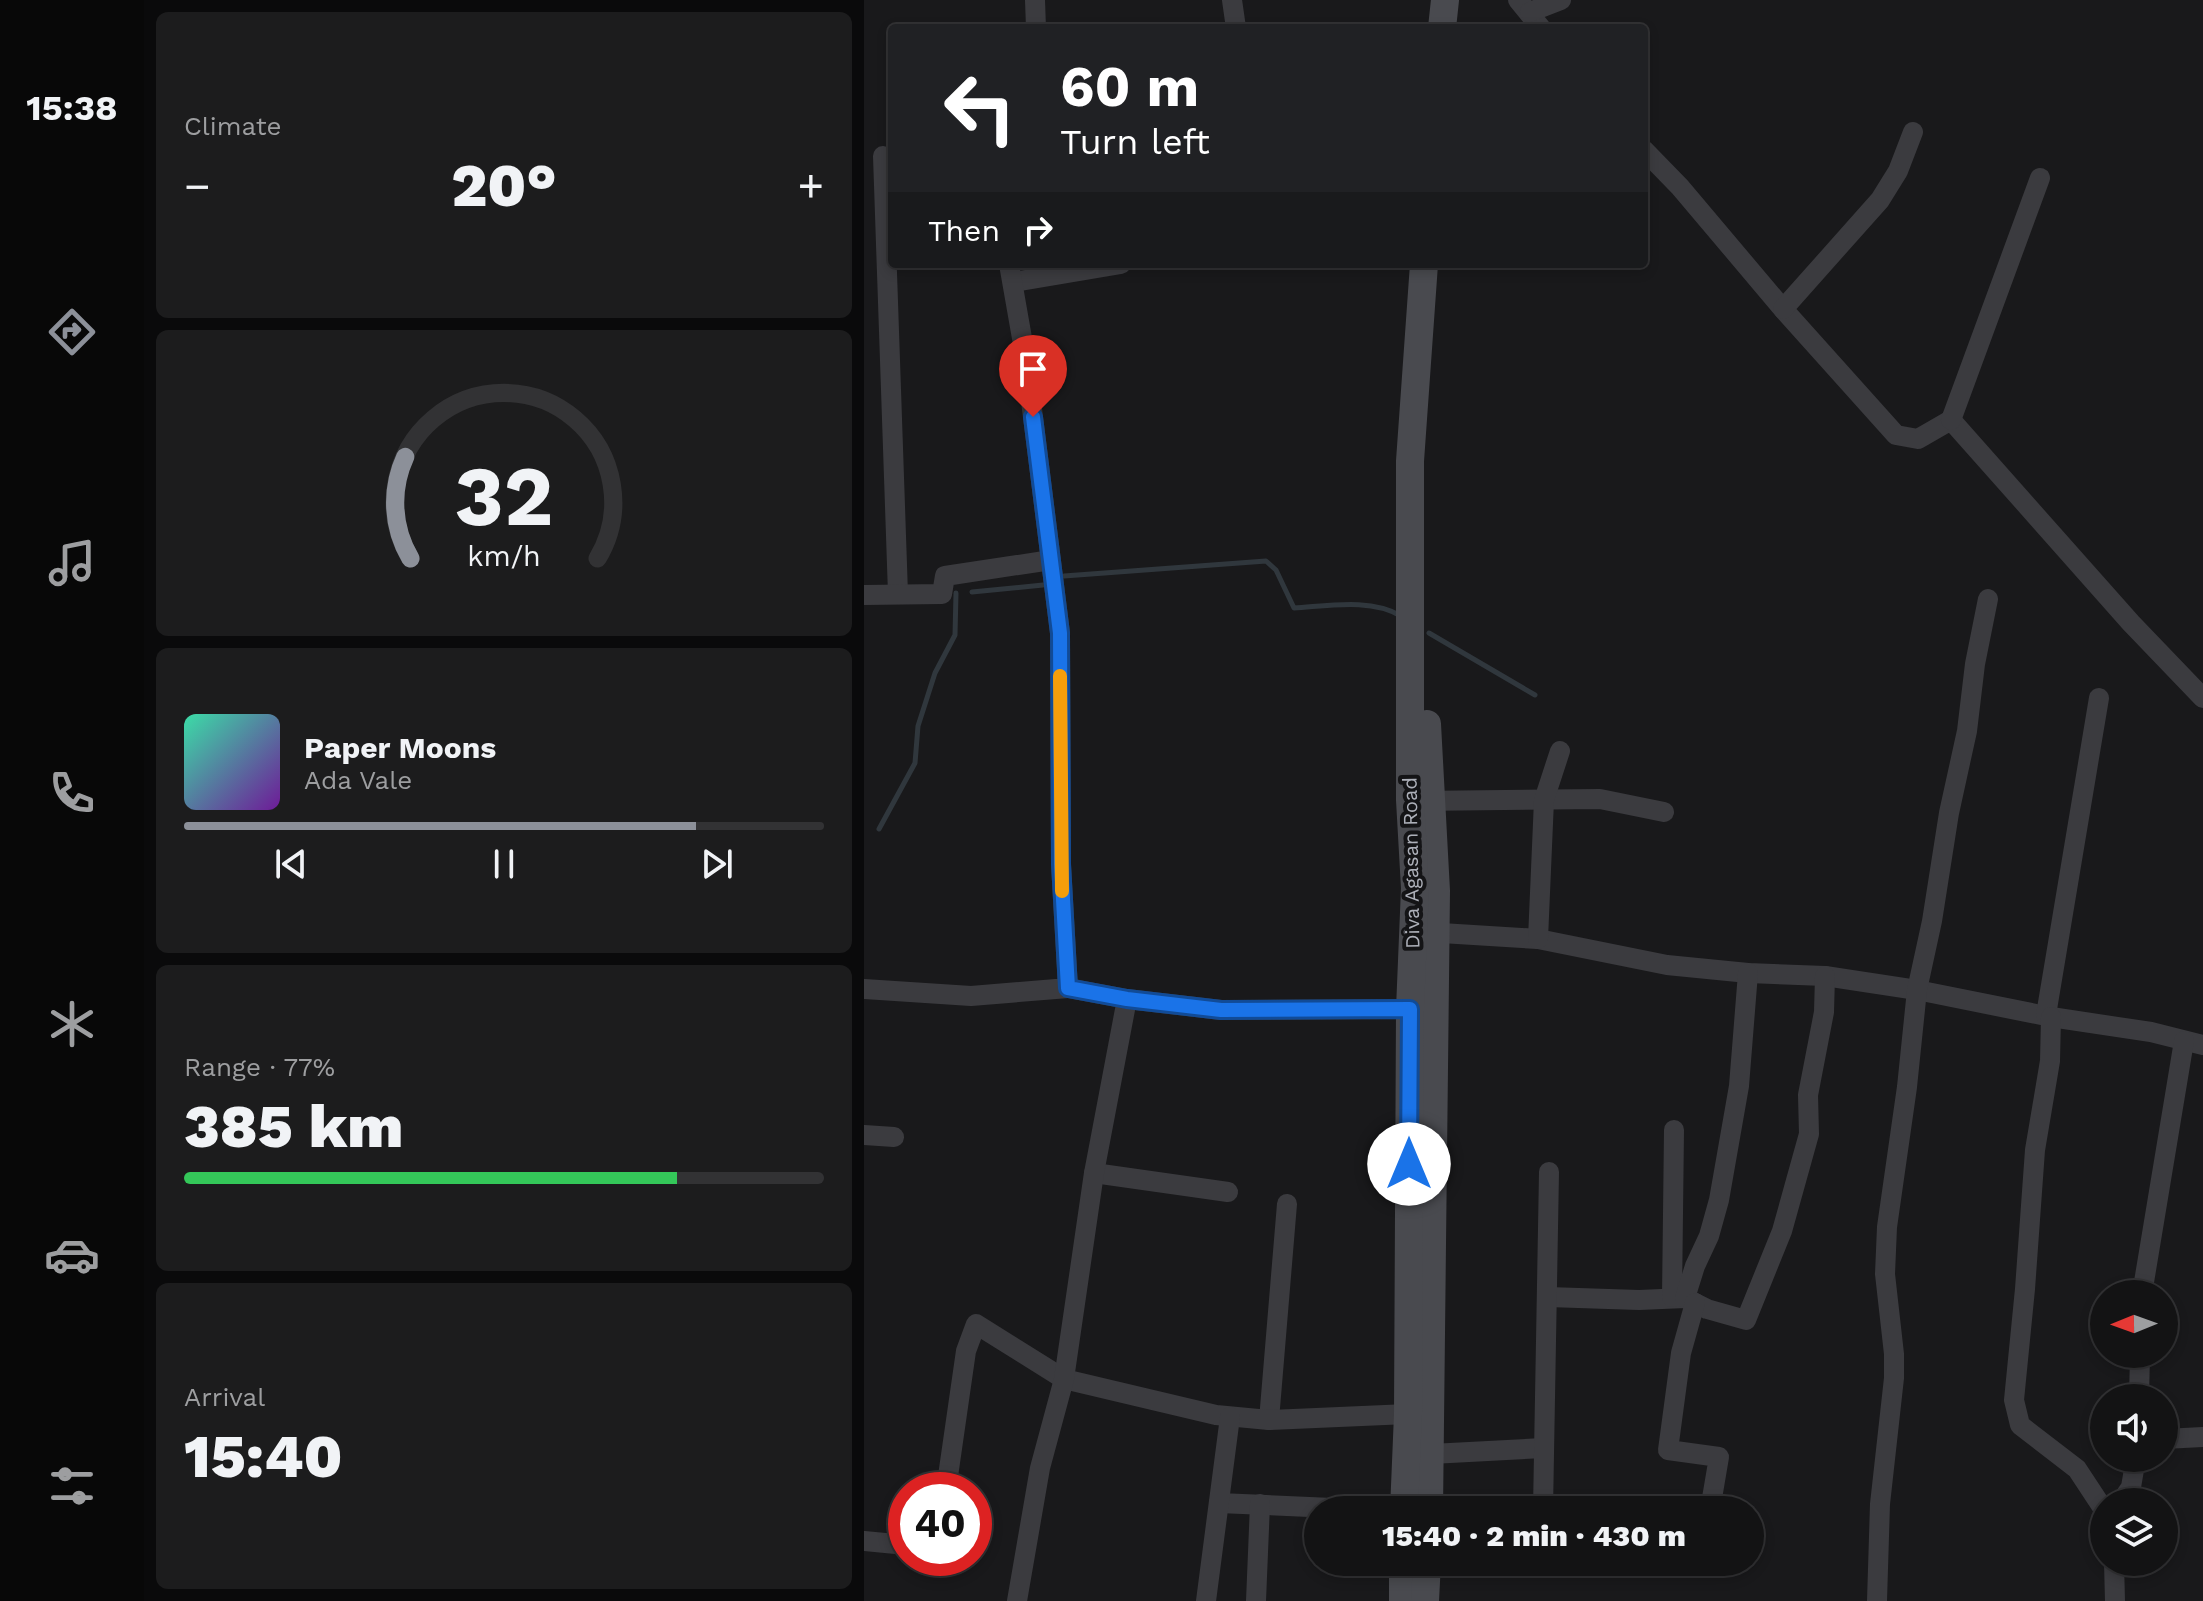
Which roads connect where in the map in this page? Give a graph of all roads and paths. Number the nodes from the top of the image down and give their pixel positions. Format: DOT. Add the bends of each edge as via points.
graph roads {
  1 [pos="1035,0"];
  2 [pos="1232,0"];
  3 [pos="1445,0"];
  4 [pos="1458,0"];
  5 [pos="1561,0"];
  6 [pos="1530,13"];
  7 [pos="1036,24"];
  8 [pos="1235,24"];
  9 [pos="1442,24"];
  10 [pos="1456,24"];
  11 [pos="1913,132"];
  12 [pos="1648,154"];
  13 [pos="880,156"];
  14 [pos="2040,178"];
  15 [pos="1073,268"];
  16 [pos="1424,268"];
  17 [pos="1436,268"];
  18 [pos="1012,273"];
  19 [pos="1783,309"];
  20 [pos="1951,420"];
  21 [pos="1051,560"];
  22 [pos="898,594"];
  23 [pos="864,595"];
  24 [pos="1988,599"];
  25 [pos="2099,698"];
  26 [pos="2203,698"];
  27 [pos="1560,751"];
  28 [pos="1544,800"];
  29 [pos="1421,801"];
  30 [pos="1664,812"];
  31 [pos="1424,932"];
  32 [pos="1538,939"];
  33 [pos="1748,973"];
  34 [pos="1825,976"];
  35 [pos="1068,988"];
  36 [pos="864,989"];
  37 [pos="1917,990"];
  38 [pos="1127,999"];
  39 [pos="1410,1009"];
  40 [pos="2049,1016"];
  41 [pos="2194,1043"];
  42 [pos="1674,1130"];
  43 [pos="864,1135"];
  44 [pos="894,1137"];
  45 [pos="1549,1172"];
  46 [pos="1094,1173"];
  47 [pos="1228,1192"];
  48 [pos="1287,1204"];
  49 [pos="2145,1280"];
  50 [pos="1548,1297"];
  51 [pos="1684,1299"];
  52 [pos="1064,1379"];
  53 [pos="1408,1414"];
  54 [pos="1230,1417"];
  55 [pos="1269,1420"];
  56 [pos="2203,1437"];
  57 [pos="2178,1438"];
  58 [pos="1543,1448"];
  59 [pos="1431,1454"];
  60 [pos="949,1472"];
  61 [pos="2090,1489"];
  62 [pos="1405,1496"];
  63 [pos="1430,1496"];
  64 [pos="1543,1496"];
  65 [pos="1712,1496"];
  66 [pos="1219,1503"];
  67 [pos="1260,1504"];
  68 [pos="1304,1506"];
  69 [pos="864,1541"];
  70 [pos="888,1543"];
  71 [pos="1403,1576"];
  72 [pos="1426,1576"];
  73 [pos="2114,1576"];
  74 [pos="1017,1601"];
  75 [pos="1206,1601"];
  76 [pos="1256,1601"];
  77 [pos="1403,1601"];
  78 [pos="1425,1601"];
  79 [pos="1877,1601"];
  80 [pos="2115,1601"];
  1 -- 7 [label="street"];
  2 -- 8 [label="street"];
  3 -- 9 [label="street"];
  4 -- 10 [label="street"];
  5 -- 6 [label="street"];
  11 -- 19 [label="street" via="1880,200"];
  12 -- 19 [label="street"];
  13 -- 22 [label="street"];
  14 -- 20 [label="street"];
  15 -- 18 [label="street"];
  16 -- 29 [label="street, Diva Agasan Road" via="1410,461"];
  17 -- 29 [label="street" via="1422,501"];
  18 -- 21 [label="street"];
  19 -- 20 [label="street" via="1896,435 1918,439"];
  20 -- 26 [label="street"];
  21 -- 22 [label="street" via="945,576 942,594"];
  21 -- 35 [label="street" via="1060,633 1061,864"];
  22 -- 23 [label="street"];
  24 -- 37 [label="street"];
  25 -- 40 [label="street"];
  27 -- 28 [label="street"];
  28 -- 29 [label="street"];
  28 -- 30 [label="street" via="1600,799"];
  28 -- 32 [label="street"];
  29 -- 31 [label="street, Diva Agasan Road" via="1415,888"];
  31 -- 32 [label="street"];
  31 -- 39 [label="street, Diva Agasan Road"];
  31 -- 59 [label="street"];
  32 -- 33 [label="street" via="1667,965"];
  33 -- 34 [label="street"];
  33 -- 51 [label="street" via="1739,1086 1719,1200"];
  34 -- 37 [label="street"];
  34 -- 51 [label="street" via="1824,1012 1808,1095 1809,1134 1782,1231 1746,1320"];
  35 -- 36 [label="street" via="971,996"];
  35 -- 38 [label="street"];
  37 -- 40 [label="street"];
  37 -- 79 [label="street" via="1887,1227 1885,1274 1894,1378 1880,1504"];
  38 -- 39 [label="street" via="1221,1010"];
  38 -- 46 [label="street"];
  39 -- 53 [label="street, Diva Agasan Road"];
  40 -- 41 [label="street"];
  40 -- 61 [label="street" via="2050,1061 2035,1150 2014,1400 2020,1425 2077,1469"];
  41 -- 49 [label="street"];
  42 -- 51 [label="street"];
  43 -- 44 [label="street"];
  45 -- 50 [label="street"];
  46 -- 47 [label="street"];
  46 -- 52 [label="street"];
  48 -- 55 [label="street"];
  50 -- 51 [label="street"];
  50 -- 58 [label="street"];
  51 -- 65 [label="street" via="1668,1450 1719,1457"];
  52 -- 54 [label="street"];
  52 -- 60 [label="street" via="976,1324 966,1351"];
  52 -- 74 [label="street" via="1040,1468"];
  53 -- 55 [label="street"];
  53 -- 62 [label="street, Diva Agasan Road"];
  54 -- 55 [label="street"];
  54 -- 66 [label="street"];
  56 -- 57 [label="street"];
  58 -- 59 [label="street"];
  58 -- 64 [label="street"];
  59 -- 63 [label="street"];
  66 -- 67 [label="street"];
  66 -- 75 [label="street"];
  67 -- 68 [label="street"];
  67 -- 76 [label="street"];
  69 -- 70 [label="street"];
  71 -- 77 [label="street"];
  72 -- 78 [label="street"];
  73 -- 80 [label="street"];
}
